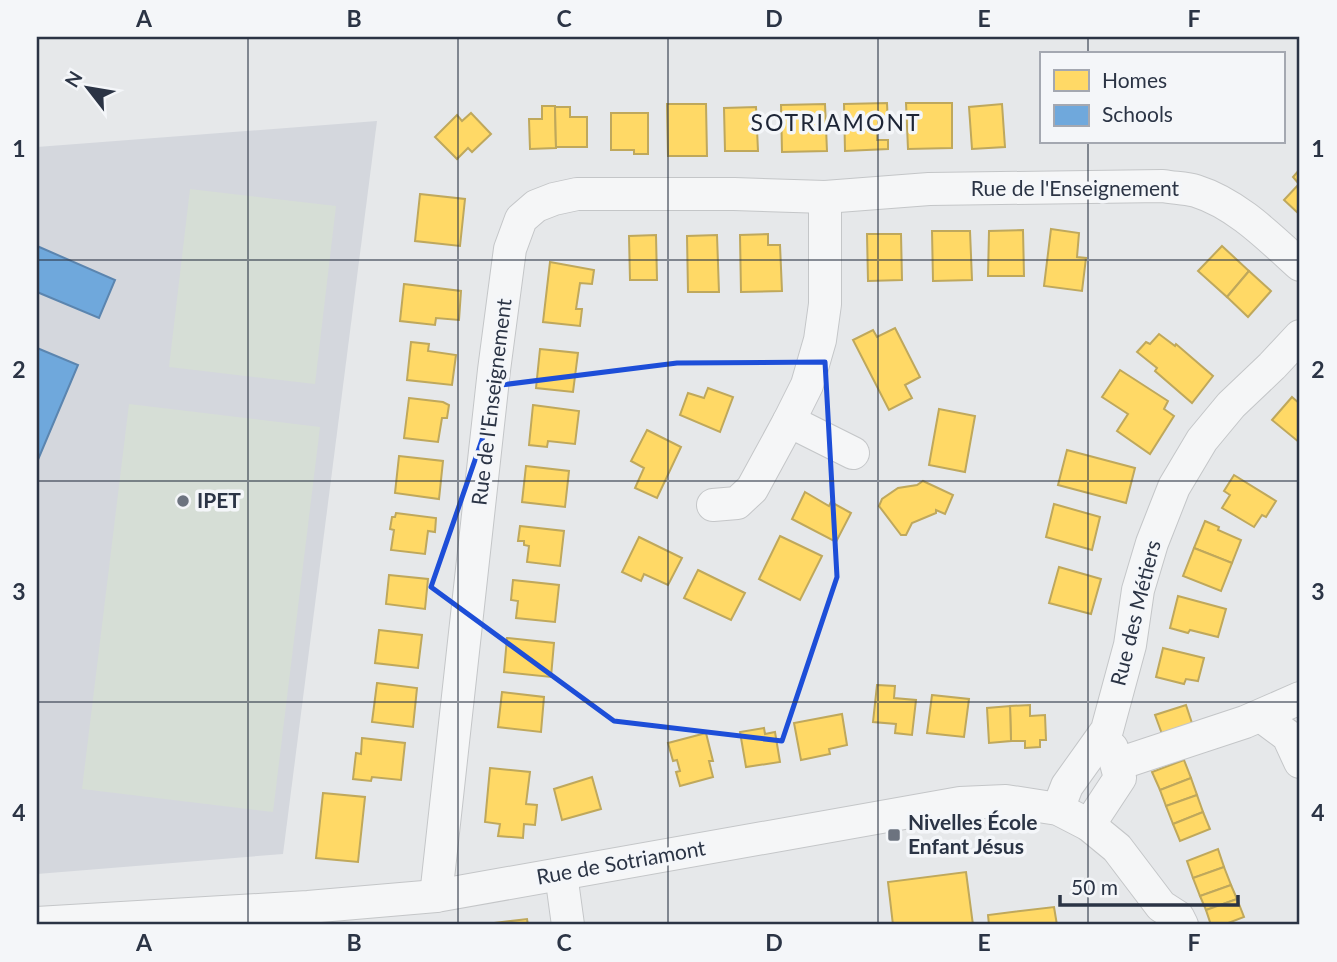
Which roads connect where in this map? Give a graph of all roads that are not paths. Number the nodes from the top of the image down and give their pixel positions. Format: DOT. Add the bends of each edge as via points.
graph roads {
  1 [pos="825,197"];
  2 [pos="1300,265"];
  3 [pos="1300,336"];
  4 [pos="789,421"];
  5 [pos="853,453"];
  6 [pos="713,505"];
  7 [pos="1300,698"];
  8 [pos="1261,716"];
  9 [pos="1107,730"];
  10 [pos="1300,762"];
  11 [pos="1118,764"];
  12 [pos="1058,809"];
  13 [pos="1089,825"];
  14 [pos="561,874"];
  15 [pos="436,896"];
  16 [pos="1168,919"];
  17 [pos="37,923"];
  18 [pos="568,925"];
  1 -- 2 [label="street, Rue de l'Enseignement" via="929,189 1163,186 1194,190 1243,215"];
  1 -- 4 [label="street" via="825,304 820,341 807,385"];
  1 -- 15 [label="street, Rue de l'Enseignement" via="577,194 536,206 521,219 510,249 494,370"];
  3 -- 9 [label="street, Rue des Métiers" via="1231,405 1202,440 1174,486 1138,590 1130,645"];
  4 -- 5 [label="street"];
  4 -- 6 [label="street" via="752,489 737,503"];
  7 -- 8 [label="street"];
  8 -- 10 [label="street" via="1288,736"];
  8 -- 11 [label="street"];
  9 -- 11 [label="street"];
  9 -- 12 [label="street" via="1067,786"];
  11 -- 13 [label="street" via="1120,778"];
  12 -- 13 [label="street, Rue de Sotriamont"];
  12 -- 14 [label="street, Rue de Sotriamont" via="1006,801 960,803"];
  13 -- 16 [label="street, Rue de Sotriamont" via="1117,848"];
  14 -- 15 [label="street, Rue de Sotriamont"];
  14 -- 18 [label="street"];
  15 -- 17 [label="street, Rue de Sotriamont"];
}
